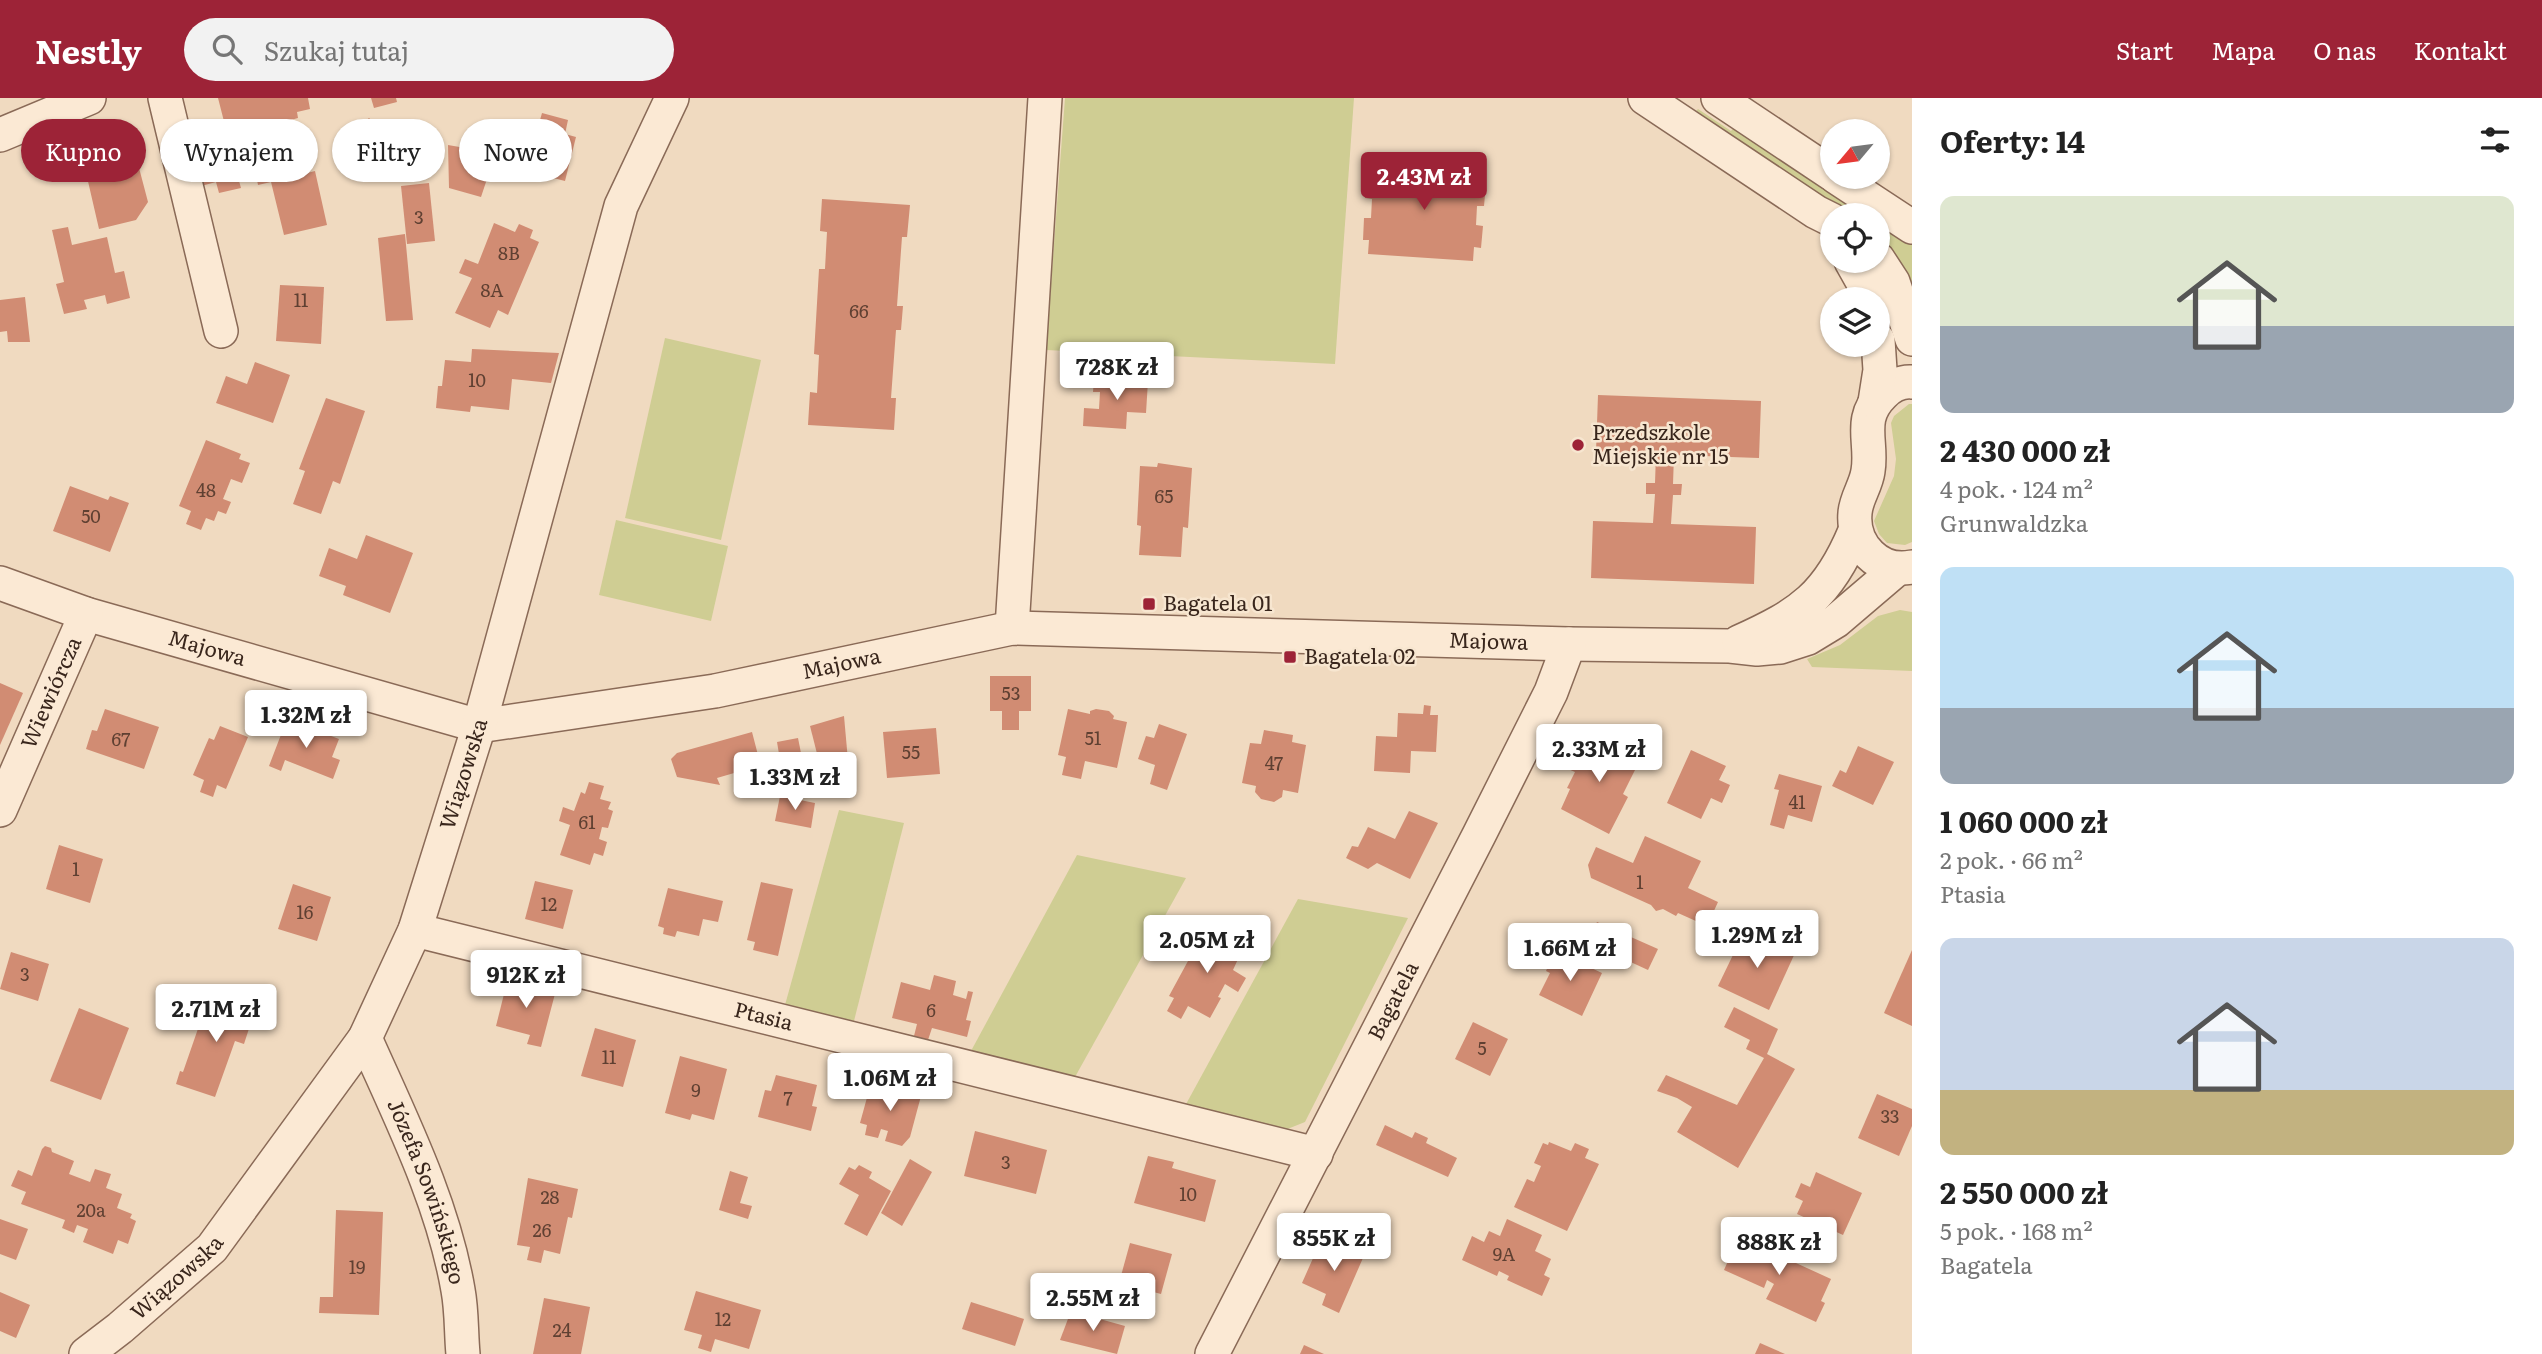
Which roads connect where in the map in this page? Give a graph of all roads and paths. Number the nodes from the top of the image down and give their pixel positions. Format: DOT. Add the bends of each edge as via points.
graph roads {
  1 [pos="89,98"];
  2 [pos="165,98"];
  3 [pos="672,98"];
  4 [pos="1045,98"];
  5 [pos="1645,98"];
  6 [pos="1718,98"];
  7 [pos="0,135"];
  8 [pos="1820,166"];
  9 [pos="1855,189"];
  10 [pos="1820,216"];
  11 [pos="1912,227"];
  12 [pos="1887,273"];
  13 [pos="221,331"];
  14 [pos="1912,339"];
  15 [pos="1879,357"];
  16 [pos="1912,382"];
  17 [pos="1875,402"];
  18 [pos="1855,531"];
  19 [pos="1907,569"];
  20 [pos="0,583"];
  21 [pos="86,614"];
  22 [pos="1012,628"];
  23 [pos="1569,644"];
  24 [pos="1718,646"];
  25 [pos="479,726"];
  26 [pos="0,810"];
  27 [pos="415,930"];
  28 [pos="365,1038"];
  29 [pos="1316,1154"];
  30 [pos="86,1354"];
  31 [pos="463,1354"];
  32 [pos="1212,1354"];
  1 -- 7 [label="street"];
  2 -- 13 [label="street"];
  3 -- 25 [label="street, Wiązowska" via="621,206"];
  4 -- 22 [label="street"];
  5 -- 10 [label="street"];
  6 -- 8 [label="street"];
  9 -- 11 [label="street"];
  12 -- 14 [label="street"];
  15 -- 17 [label="street"];
  16 -- 17 [label="street" via="1888,389"];
  17 -- 18 [label="street" via="1866,439 1869,470 1855,512"];
  18 -- 19 [label="street" via="1874,559"];
  18 -- 24 [label="street" via="1841,564 1808,603 1792,616"];
  19 -- 24 [label="street, Majowa" via="1808,638 1780,647"];
  20 -- 21 [label="street, Majowa"];
  21 -- 25 [label="street, Majowa"];
  21 -- 26 [label="street, Wiewiórcza"];
  22 -- 23 [label="street, Majowa"];
  22 -- 25 [label="street, Majowa" via="715,691"];
  23 -- 24 [label="street, Majowa"];
  23 -- 29 [label="street, Bagatela" via="1551,692"];
  25 -- 27 [label="street, Wiązowska"];
  27 -- 28 [label="street, Wiązowska"];
  27 -- 29 [label="street, Ptasia"];
  28 -- 30 [label="street, Wiązowska" via="212,1248"];
  28 -- 31 [label="street, Józefa Sowińskiego" via="443,1227 458,1290"];
  29 -- 32 [label="street, Bagatela"];
}
